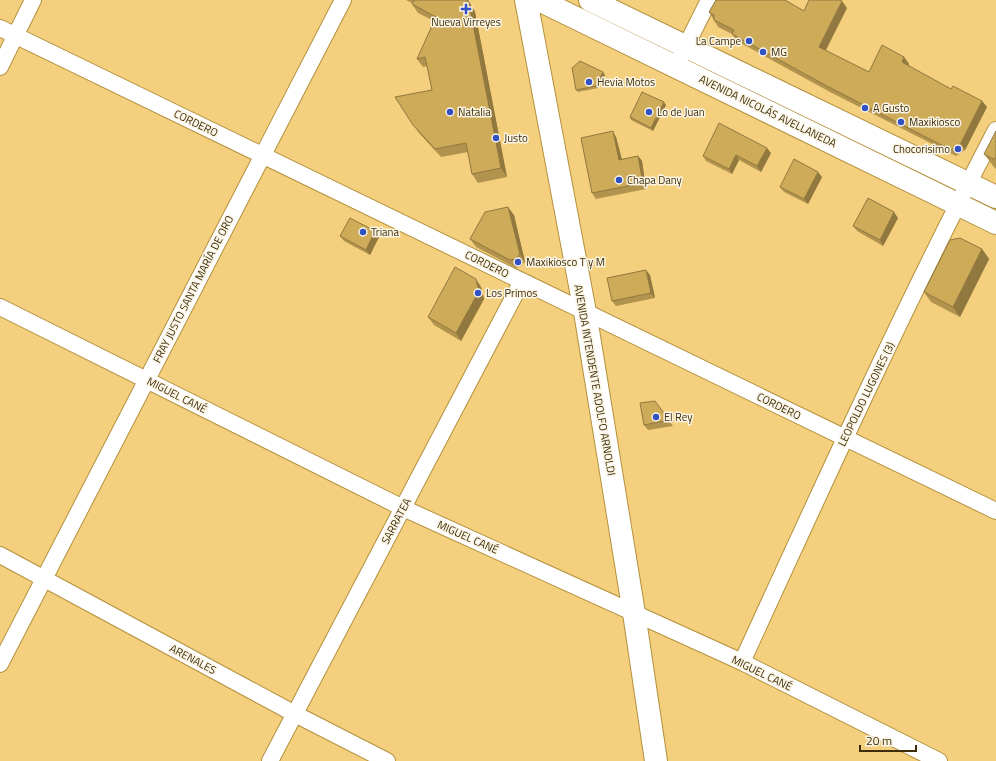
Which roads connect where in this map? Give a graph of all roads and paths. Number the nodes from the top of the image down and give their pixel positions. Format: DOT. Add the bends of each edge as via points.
graph roads {
  1 [pos="33,0"];
  2 [pos="343,0"];
  3 [pos="526,0"];
  4 [pos="539,0"];
  5 [pos="590,0"];
  6 [pos="709,0"];
  7 [pos="0,28"];
  8 [pos="16,36"];
  9 [pos="686,47"];
  10 [pos="0,67"];
  11 [pos="676,67"];
  12 [pos="996,130"];
  13 [pos="263,155"];
  14 [pos="985,189"];
  15 [pos="958,204"];
  16 [pos="996,223"];
  17 [pos="522,281"];
  18 [pos="0,307"];
  19 [pos="585,312"];
  20 [pos="146,379"];
  21 [pos="845,439"];
  22 [pos="402,508"];
  23 [pos="996,511"];
  24 [pos="0,555"];
  25 [pos="44,579"];
  26 [pos="634,613"];
  27 [pos="742,662"];
  28 [pos="0,664"];
  29 [pos="295,714"];
  30 [pos="270,761"];
  31 [pos="387,761"];
  32 [pos="656,761"];
  33 [pos="940,761"];
  1 -- 8 [label="street"];
  2 -- 13 [label="street, FRAY JUSTO SANTA MARÍA DE ORO"];
  3 -- 19 [label="main road, AVENIDA INTENDENTE ADOLFO ARNOLDI"];
  4 -- 11 [label="main road, AVENIDA NICOLÁS AVELLANEDA"];
  5 -- 9 [label="main road, AVENIDA NICOLÁS AVELLANEDA"];
  6 -- 9 [label="street"];
  7 -- 8 [label="street, CORDERO"];
  8 -- 10 [label="street"];
  8 -- 13 [label="street, CORDERO"];
  9 -- 11 [label="street"];
  9 -- 14 [label="main road, AVENIDA NICOLÁS AVELLANEDA"];
  11 -- 15 [label="main road, AVENIDA NICOLÁS AVELLANEDA"];
  12 -- 14 [label="street, LEOPOLDO LUGONES (3)"];
  13 -- 17 [label="street, CORDERO"];
  13 -- 20 [label="street, FRAY JUSTO SANTA MARÍA DE ORO"];
  14 -- 15 [label="street, LEOPOLDO LUGONES (3)"];
  15 -- 16 [label="main road, AVENIDA NICOLÁS AVELLANEDA"];
  15 -- 21 [label="street, LEOPOLDO LUGONES (3)"];
  17 -- 19 [label="street, CORDERO"];
  17 -- 22 [label="street, SARRATEA"];
  18 -- 20 [label="street, MIGUEL CANÉ"];
  19 -- 21 [label="street, CORDERO"];
  19 -- 26 [label="main road, AVENIDA INTENDENTE ADOLFO ARNOLDI"];
  20 -- 22 [label="street, MIGUEL CANÉ"];
  20 -- 25 [label="street, FRAY JUSTO SANTA MARÍA DE ORO"];
  21 -- 23 [label="street, CORDERO"];
  21 -- 27 [label="street, LEOPOLDO LUGONES (3)"];
  22 -- 26 [label="street, MIGUEL CANÉ"];
  22 -- 29 [label="street, SARRATEA"];
  24 -- 25 [label="street, ARENALES"];
  25 -- 28 [label="street, FRAY JUSTO SANTA MARÍA DE ORO"];
  25 -- 29 [label="street, ARENALES"];
  26 -- 27 [label="street, MIGUEL CANÉ"];
  26 -- 32 [label="main road, AVENIDA INTENDENTE ADOLFO ARNOLDI"];
  27 -- 33 [label="street, MIGUEL CANÉ"];
  29 -- 30 [label="street, SARRATEA"];
  29 -- 31 [label="street, ARENALES"];
}
